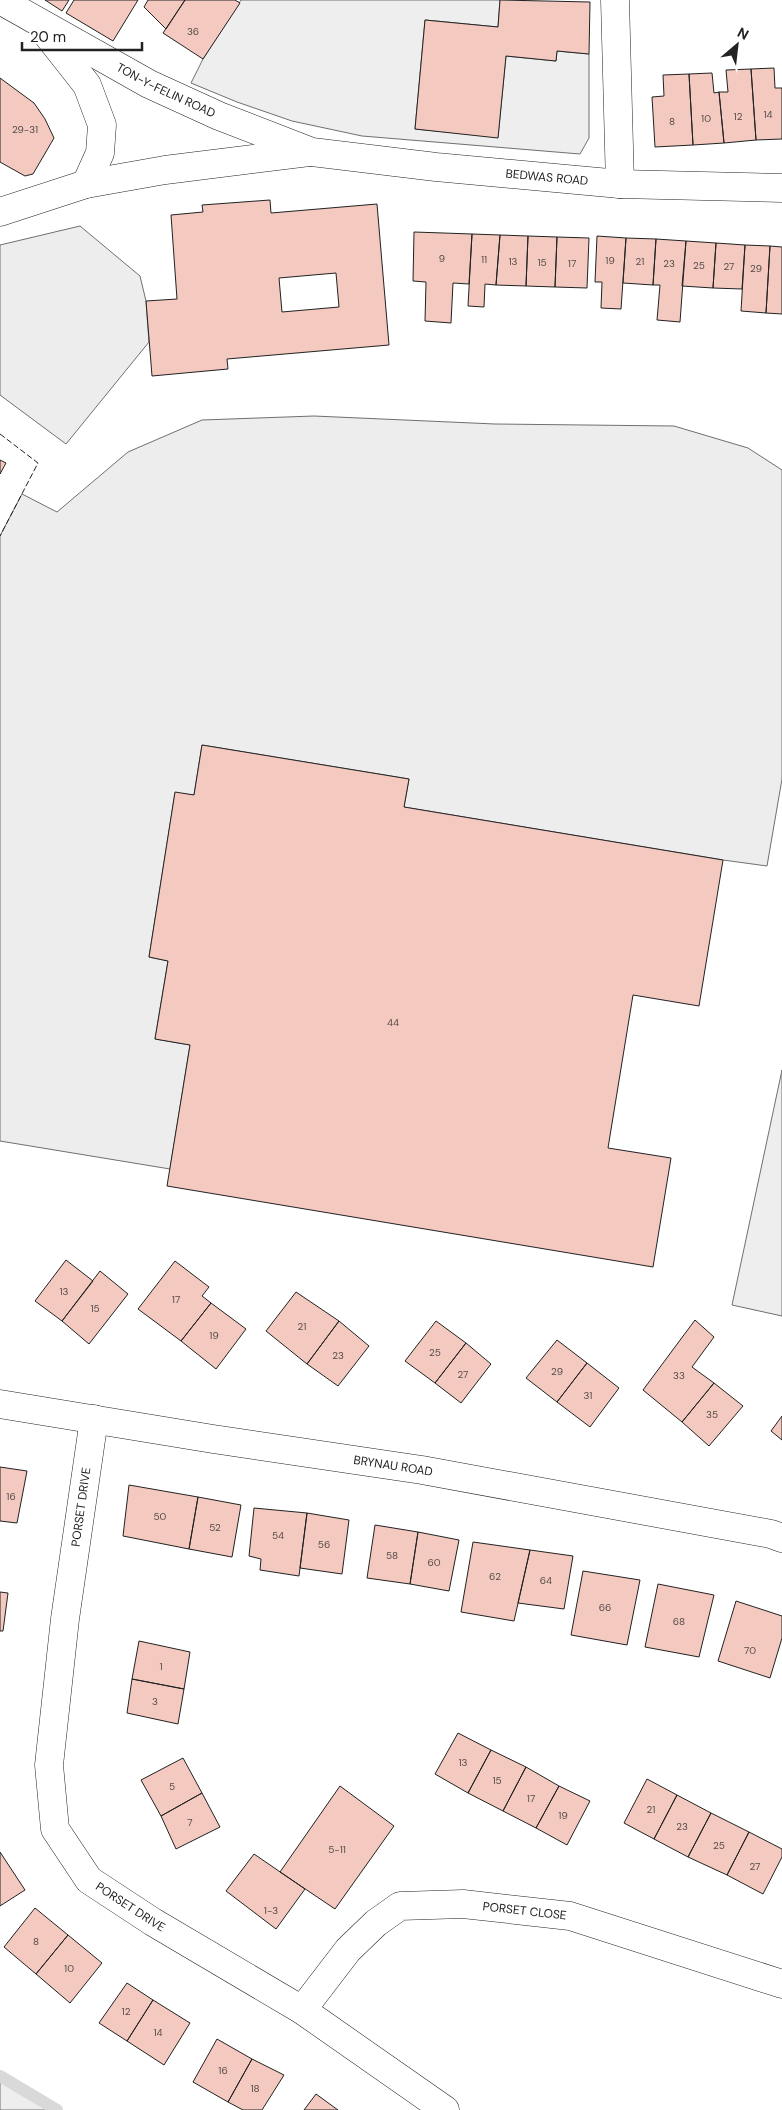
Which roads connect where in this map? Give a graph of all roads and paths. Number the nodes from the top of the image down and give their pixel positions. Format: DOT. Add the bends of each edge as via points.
graph roads {
  1 [pos="0,0"];
  2 [pos="616,0"];
  3 [pos="39,23"];
  4 [pos="312,152"];
  5 [pos="86,184"];
  6 [pos="620,184"];
  7 [pos="782,188"];
  8 [pos="0,212"];
  9 [pos="0,1404"];
  10 [pos="94,1418"];
  11 [pos="782,1538"];
  12 [pos="782,1984"];
  13 [pos="302,2010"];
  14 [pos="445,2110"];
  1 -- 3 [label="street, TON-Y-FELIN ROAD"];
  2 -- 6 [label="street"];
  3 -- 4 [label="street, TON-Y-FELIN ROAD" via="149,84 219,116"];
  3 -- 5 [label="street" via="87,84 102,124 100,154"];
  4 -- 5 [label="street" via="165,170"];
  4 -- 6 [label="street, BEDWAS ROAD"];
  5 -- 8 [label="street"];
  6 -- 7 [label="street, BEDWAS ROAD"];
  9 -- 10 [label="street, BRYNAU ROAD"];
  10 -- 11 [label="street, BRYNAU ROAD" via="422,1470 732,1526"];
  10 -- 13 [label="street, PORSET DRIVE" via="65,1619 49,1765 55,1829 89,1880 153,1922"];
  12 -- 13 [label="street, PORSET CLOSE" via="570,1916 463,1904 400,1906 376,1923 348,1950"];
  13 -- 14 [label="street, PORSET DRIVE"];
}
